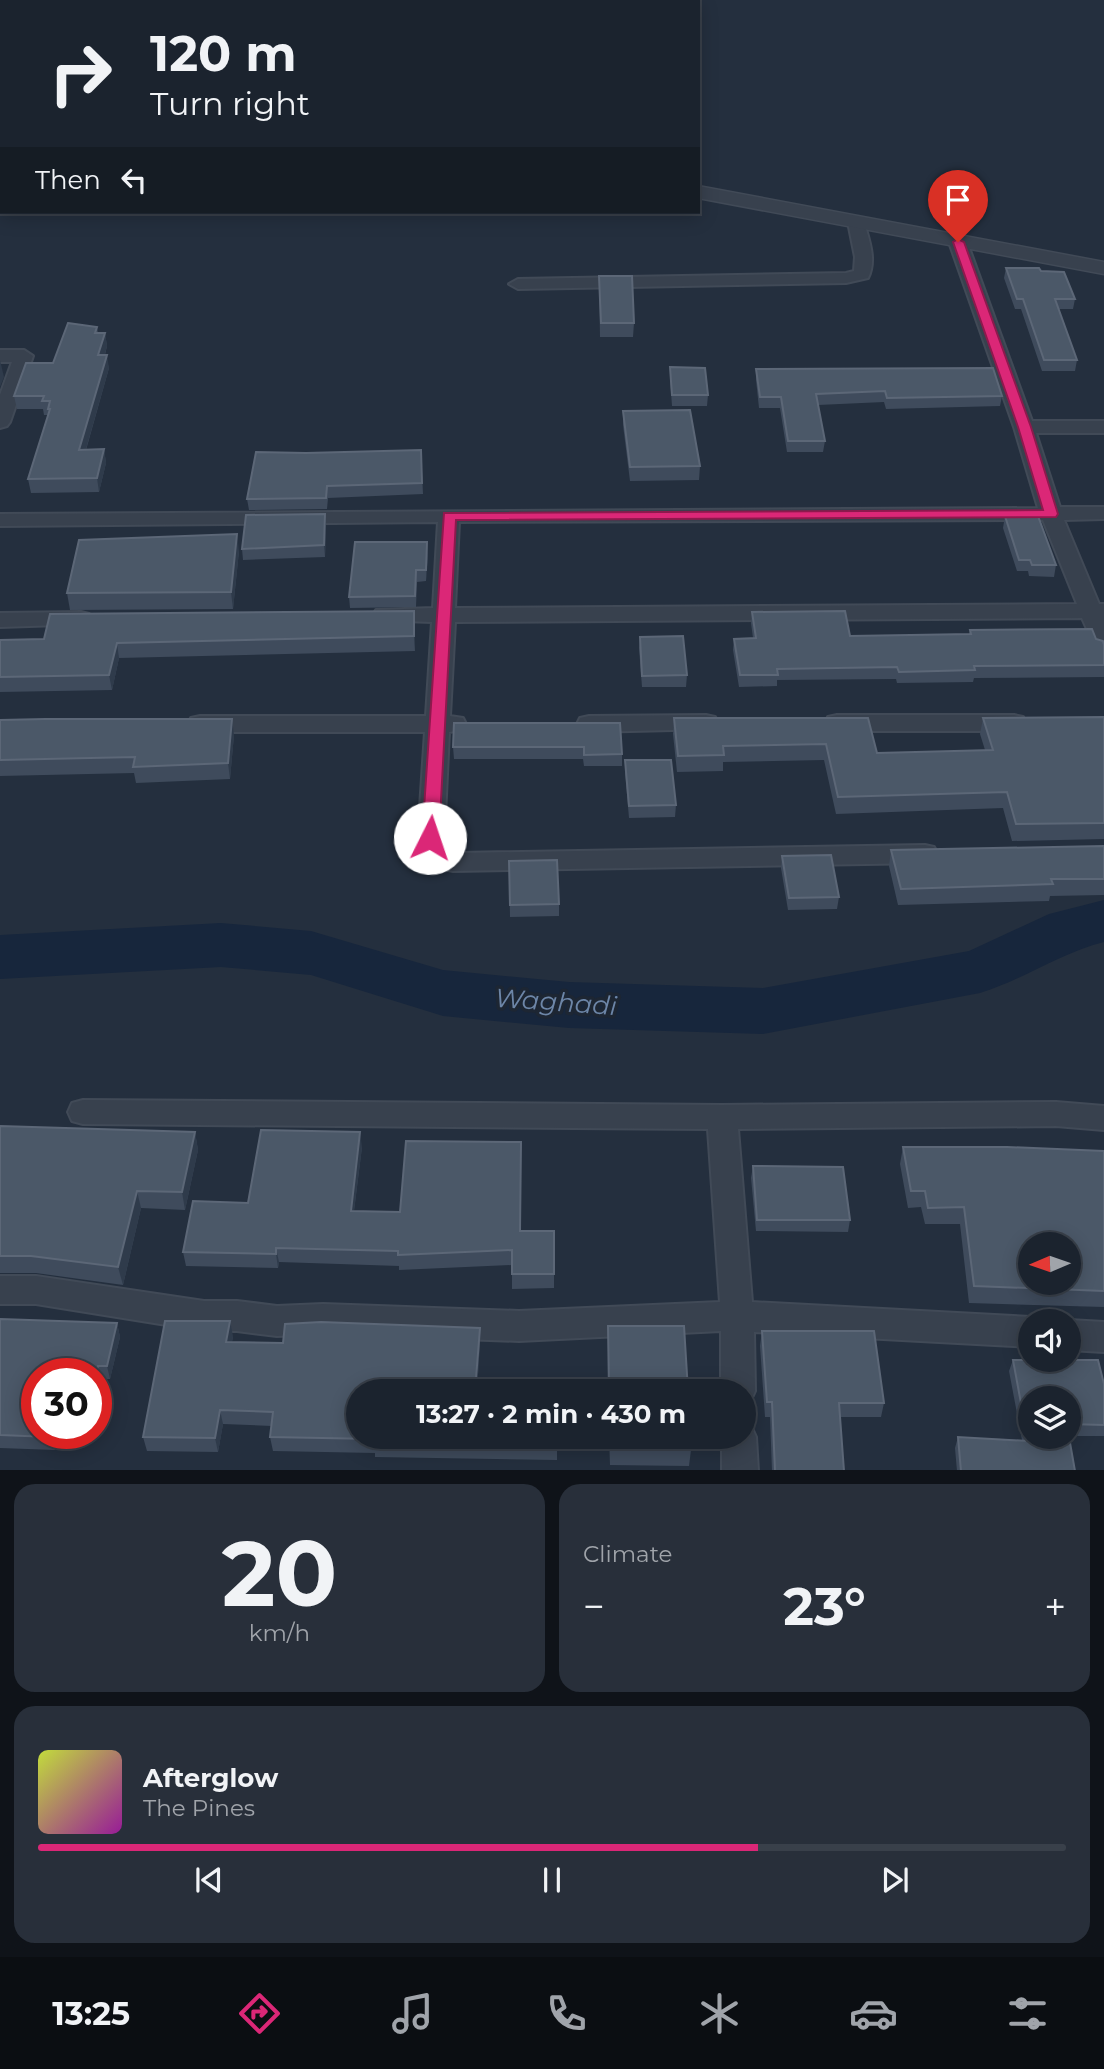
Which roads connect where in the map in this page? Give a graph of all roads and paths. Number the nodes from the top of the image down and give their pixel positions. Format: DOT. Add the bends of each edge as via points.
graph roads {
  1 [pos="700,192"];
  2 [pos="856,222"];
  3 [pos="958,242"];
  4 [pos="1104,268"];
  5 [pos="518,284"];
  6 [pos="0,356"];
  7 [pos="0,422"];
  8 [pos="1024,427"];
  9 [pos="1104,427"];
  10 [pos="1104,513"];
  11 [pos="1051,514"];
  12 [pos="449,516"];
  13 [pos="0,520"];
  14 [pos="1098,611"];
  15 [pos="444,615"];
  16 [pos="360,616"];
  17 [pos="97,619"];
  18 [pos="0,620"];
  19 [pos="1104,644"];
  20 [pos="729,723"];
  21 [pos="812,723"];
  22 [pos="1035,723"];
  23 [pos="178,724"];
  24 [pos="438,724"];
  25 [pos="479,724"];
  26 [pos="562,724"];
  27 [pos="952,853"];
  28 [pos="83,1112"];
  29 [pos="722,1117"];
  30 [pos="1104,1118"];
  31 [pos="0,1290"];
  32 [pos="737,1316"];
  33 [pos="1018,1331"];
  34 [pos="1081,1335"];
  35 [pos="1104,1336"];
  36 [pos="738,1379"];
  37 [pos="739,1449"];
  38 [pos="740,1470"];
  1 -- 2 [label="street"];
  2 -- 3 [label="street"];
  2 -- 5 [label="street" via="864,257 862,274 846,278"];
  3 -- 4 [label="street"];
  3 -- 8 [label="street"];
  6 -- 7 [label="street" via="24,356"];
  8 -- 9 [label="street"];
  8 -- 11 [label="street"];
  10 -- 11 [label="street"];
  11 -- 12 [label="street"];
  11 -- 14 [label="street"];
  12 -- 13 [label="street"];
  12 -- 15 [label="street"];
  14 -- 15 [label="street"];
  14 -- 19 [label="street"];
  15 -- 16 [label="street"];
  15 -- 24 [label="street"];
  17 -- 18 [label="street"];
  20 -- 26 [label="street"];
  21 -- 22 [label="street"];
  23 -- 24 [label="street"];
  24 -- 25 [label="street"];
  24 -- 27 [label="street" via="430,838 453,862"];
  28 -- 29 [label="street"];
  29 -- 30 [label="street" via="1056,1114"];
  29 -- 32 [label="street"];
  31 -- 32 [label="street" via="36,1290 204,1316 277,1321 519,1326"];
  32 -- 33 [label="street"];
  32 -- 36 [label="street"];
  34 -- 35 [label="street"];
  37 -- 38 [label="street"];
}
